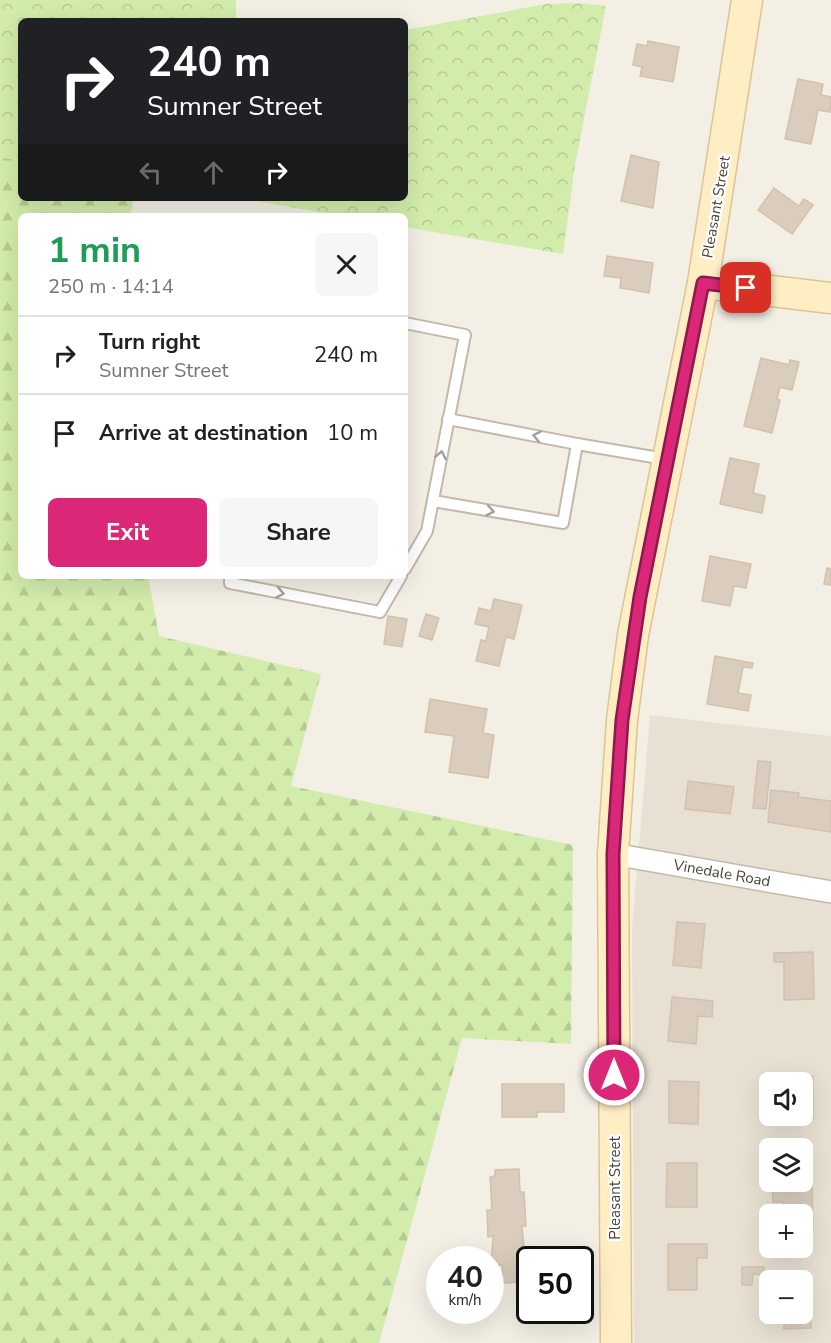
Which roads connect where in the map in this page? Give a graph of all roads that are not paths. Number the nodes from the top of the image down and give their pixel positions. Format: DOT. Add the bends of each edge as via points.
graph roads {
  1 [pos="747,0"];
  2 [pos="703,283"];
  3 [pos="831,298"];
  4 [pos="408,324"];
  5 [pos="448,418"];
  6 [pos="577,444"];
  7 [pos="668,459"];
  8 [pos="433,501"];
  9 [pos="408,564"];
  10 [pos="230,579"];
  11 [pos="399,579"];
  12 [pos="613,854"];
  13 [pos="831,892"];
  14 [pos="616,1343"];
  1 -- 2 [label="main road, Pleasant Street"];
  2 -- 3 [label="main road"];
  2 -- 7 [label="main road, Pleasant Street"];
  4 -- 5 [label="lane" via="465,335"];
  6 -- 5 [label="lane, one-way"];
  8 -- 5 [label="lane, one-way"];
  6 -- 7 [label="lane"];
  8 -- 6 [label="lane, one-way" via="563,523"];
  7 -- 12 [label="main road, Pleasant Street" via="633,635 622,720"];
  8 -- 9 [label="lane" via="427,531"];
  10 -- 11 [label="lane, one-way" via="230,583 380,612"];
  12 -- 13 [label="street, Vinedale Road"];
  12 -- 14 [label="main road, Pleasant Street"];
}
